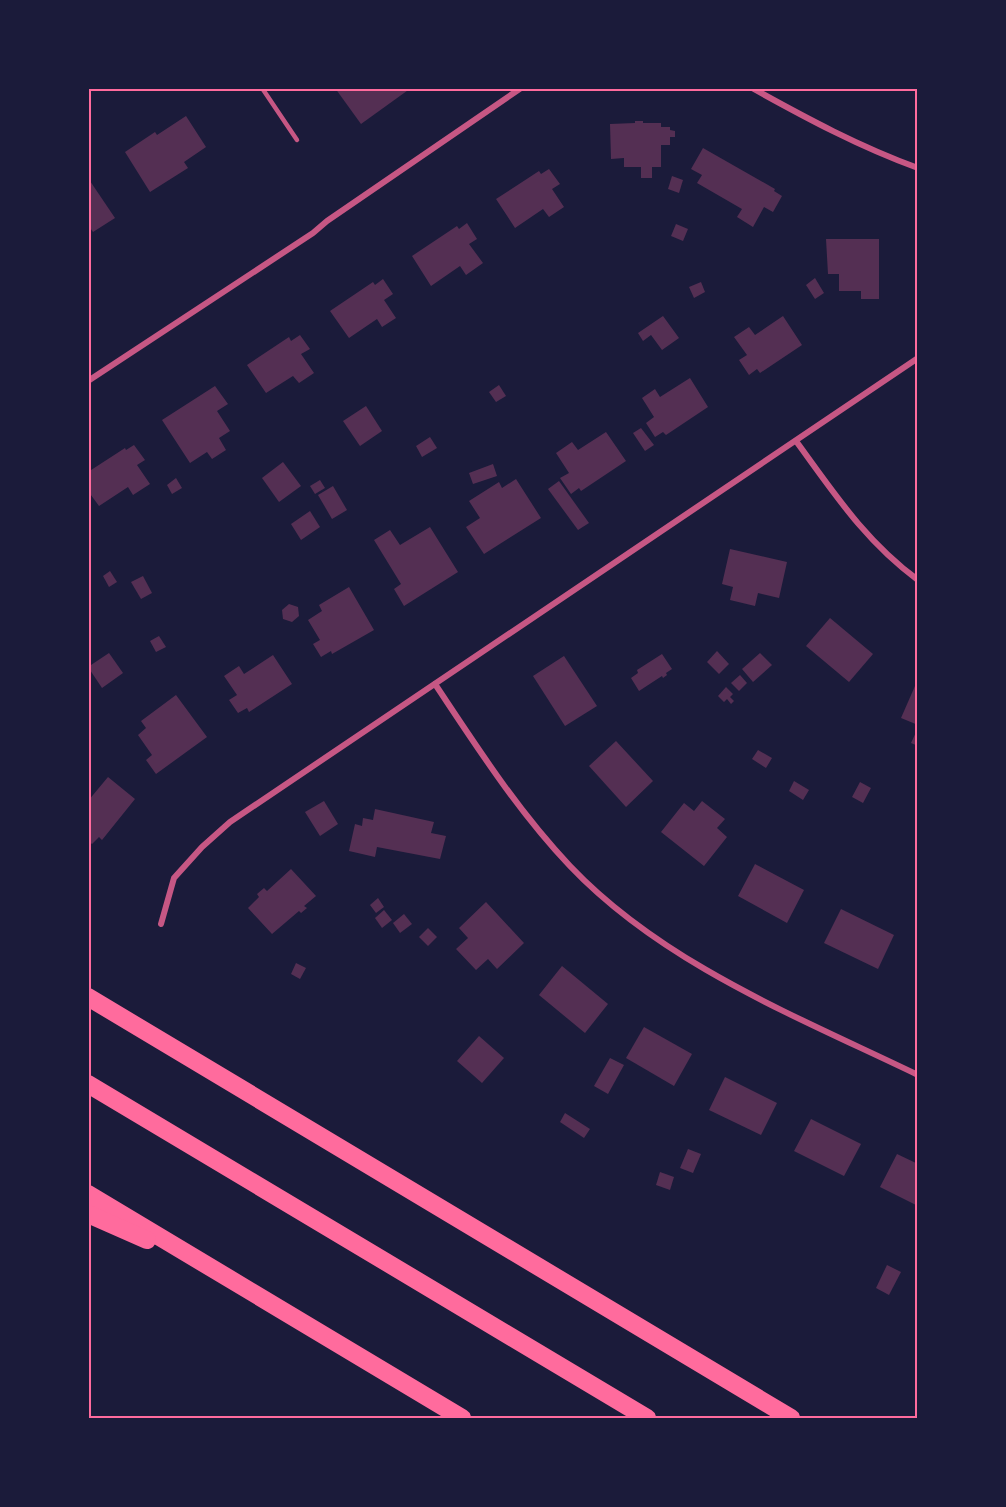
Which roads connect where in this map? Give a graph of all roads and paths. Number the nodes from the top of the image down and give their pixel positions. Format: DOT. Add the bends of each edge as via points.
graph roads {
  1 [pos="262,88"];
  2 [pos="521,88"];
  3 [pos="752,88"];
  4 [pos="297,140"];
  5 [pos="918,168"];
  6 [pos="918,358"];
  7 [pos="88,381"];
  8 [pos="796,441"];
  9 [pos="918,580"];
  10 [pos="435,684"];
  11 [pos="161,924"];
  12 [pos="88,997"];
  13 [pos="918,1075"];
  14 [pos="88,1084"];
  15 [pos="88,1194"];
  16 [pos="88,1214"];
  17 [pos="220,1273"];
  18 [pos="462,1419"];
  19 [pos="647,1419"];
  20 [pos="791,1419"];
  1 -- 4 [label="lane"];
  2 -- 7 [label="street" via="313,233"];
  3 -- 5 [label="street" via="842,136"];
  6 -- 8 [label="street"];
  8 -- 9 [label="street" via="856,524"];
  8 -- 10 [label="street"];
  10 -- 11 [label="street" via="223,828 174,878"];
  10 -- 13 [label="street" via="517,805 570,867 612,904 662,943 716,976"];
  12 -- 20 [label="highway"];
  14 -- 19 [label="highway"];
  15 -- 17 [label="highway"];
  16 -- 17 [label="highway"];
  17 -- 18 [label="highway"];
}
